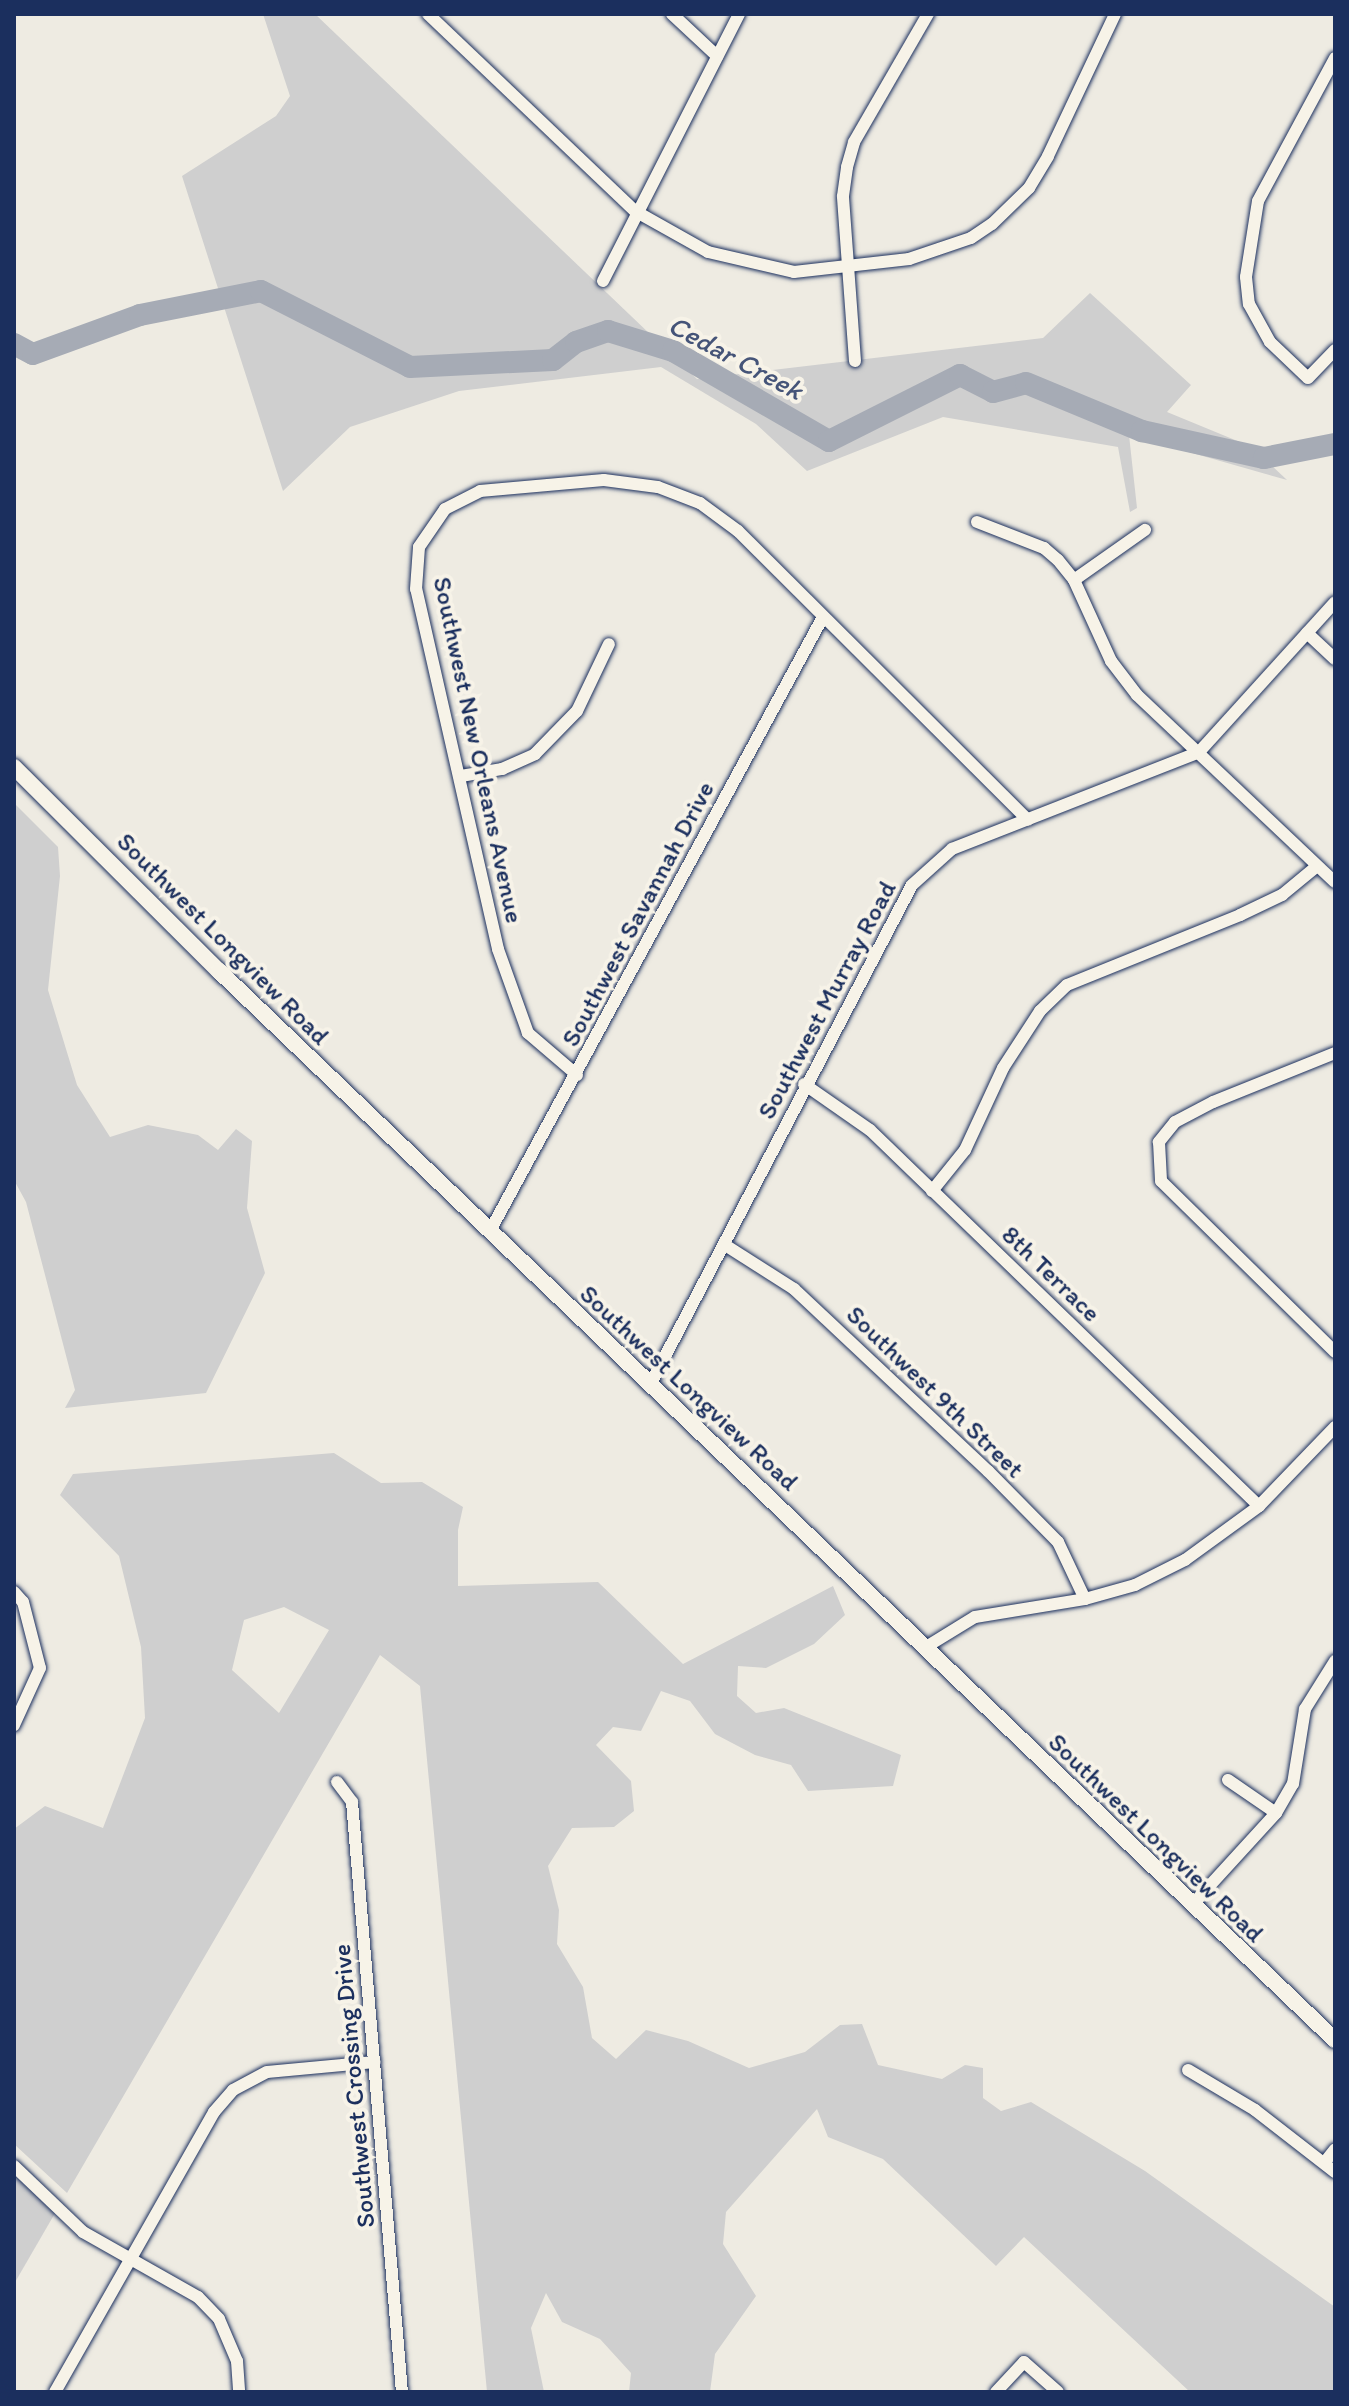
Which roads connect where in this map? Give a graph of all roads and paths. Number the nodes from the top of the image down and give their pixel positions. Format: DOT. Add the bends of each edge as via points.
graph roads {
  1 [pos="428,14"];
  2 [pos="672,14"];
  3 [pos="739,14"];
  4 [pos="928,14"];
  5 [pos="1115,14"];
  6 [pos="717,56"];
  7 [pos="1335,58"];
  8 [pos="635,211"];
  9 [pos="849,267"];
  10 [pos="603,281"];
  11 [pos="1335,350"];
  12 [pos="855,361"];
  13 [pos="977,522"];
  14 [pos="1145,530"];
  15 [pos="1074,580"];
  16 [pos="1335,602"];
  17 [pos="823,617"];
  18 [pos="1307,633"];
  19 [pos="609,644"];
  20 [pos="1335,659"];
  21 [pos="1199,752"];
  22 [pos="14,767"];
  23 [pos="461,776"];
  24 [pos="1028,820"];
  25 [pos="1317,866"];
  26 [pos="1335,882"];
  27 [pos="1335,1053"];
  28 [pos="577,1075"];
  29 [pos="804,1084"];
  30 [pos="932,1191"];
  31 [pos="490,1231"];
  32 [pos="725,1245"];
  33 [pos="1335,1352"];
  34 [pos="650,1385"];
  35 [pos="1335,1427"];
  36 [pos="1259,1506"];
  37 [pos="14,1592"];
  38 [pos="1085,1599"];
  39 [pos="926,1647"];
  40 [pos="1335,1661"];
  41 [pos="14,1725"];
  42 [pos="1228,1780"];
  43 [pos="337,1782"];
  44 [pos="1276,1813"];
  45 [pos="1192,1905"];
  46 [pos="1335,2040"];
  47 [pos="375,2062"];
  48 [pos="1188,2070"];
  49 [pos="1335,2149"];
  50 [pos="1325,2162"];
  51 [pos="14,2166"];
  52 [pos="1335,2172"];
  53 [pos="129,2261"];
  54 [pos="55,2392"];
  55 [pos="239,2392"];
  56 [pos="402,2392"];
  57 [pos="996,2392"];
  58 [pos="1058,2392"];
  1 -- 8 [label="street"];
  2 -- 6 [label="street"];
  3 -- 6 [label="street"];
  4 -- 9 [label="street" via="854,142 843,196"];
  5 -- 9 [label="street" via="1048,156 1029,188 992,224 971,238 909,259"];
  6 -- 8 [label="street"];
  7 -- 11 [label="street" via="1258,201 1246,277 1249,304 1270,342 1308,378"];
  8 -- 9 [label="street" via="708,252 756,267 794,272"];
  8 -- 10 [label="street"];
  9 -- 12 [label="street"];
  13 -- 15 [label="street" via="1044,548"];
  14 -- 15 [label="street"];
  15 -- 21 [label="street" via="1111,661 1137,695"];
  16 -- 18 [label="street, Southwest Murray Road"];
  17 -- 23 [label="street, Southwest New Orleans Avenue" via="738,531 700,503 658,487 604,480 480,491 445,509 419,547 416,589"];
  17 -- 24 [label="street, Southwest New Orleans Avenue"];
  17 -- 28 [label="street, Southwest Savannah Drive"];
  18 -- 20 [label="street"];
  18 -- 21 [label="street, Southwest Murray Road"];
  19 -- 23 [label="street" via="577,711 535,754 502,769"];
  21 -- 24 [label="street, Southwest Murray Road"];
  21 -- 25 [label="street"];
  22 -- 31 [label="street, Southwest Longview Road"];
  23 -- 28 [label="street, Southwest New Orleans Avenue" via="512,999 528,1033"];
  24 -- 29 [label="street, Southwest Murray Road" via="952,849 912,885"];
  25 -- 26 [label="street"];
  25 -- 30 [label="street" via="1282,895 1067,985 1040,1011 1003,1068 965,1150"];
  27 -- 33 [label="street" via="1213,1102 1175,1122 1159,1142 1161,1181"];
  28 -- 31 [label="street, Southwest Savannah Drive"];
  29 -- 30 [label="street, 8th Terrace" via="870,1130"];
  29 -- 32 [label="street, Southwest Murray Road"];
  30 -- 36 [label="street, 8th Terrace"];
  31 -- 34 [label="street, Southwest Longview Road"];
  32 -- 34 [label="street, Southwest Murray Road"];
  32 -- 38 [label="street, Southwest 9th Street" via="794,1289 988,1471 1058,1542"];
  34 -- 39 [label="street, Southwest Longview Road"];
  35 -- 36 [label="street"];
  36 -- 38 [label="street" via="1185,1560 1135,1585"];
  37 -- 41 [label="street" via="27,1614 40,1668"];
  38 -- 39 [label="street" via="975,1617"];
  39 -- 45 [label="street, Southwest Longview Road"];
  40 -- 44 [label="street" via="1309,1700 1293,1784"];
  42 -- 44 [label="street"];
  43 -- 47 [label="street, Southwest Crossing Drive" via="352,1802"];
  44 -- 45 [label="street"];
  45 -- 46 [label="street, Southwest Longview Road"];
  47 -- 53 [label="street" via="267,2072 233,2090 214,2112"];
  47 -- 56 [label="street, Southwest Crossing Drive"];
  48 -- 50 [label="street" via="1255,2110"];
  49 -- 50 [label="street"];
  50 -- 52 [label="street"];
  51 -- 53 [label="street" via="79,2228"];
  53 -- 54 [label="street"];
  53 -- 55 [label="street" via="198,2297 219,2319 237,2361"];
  57 -- 58 [label="street" via="1024,2362"];
}
